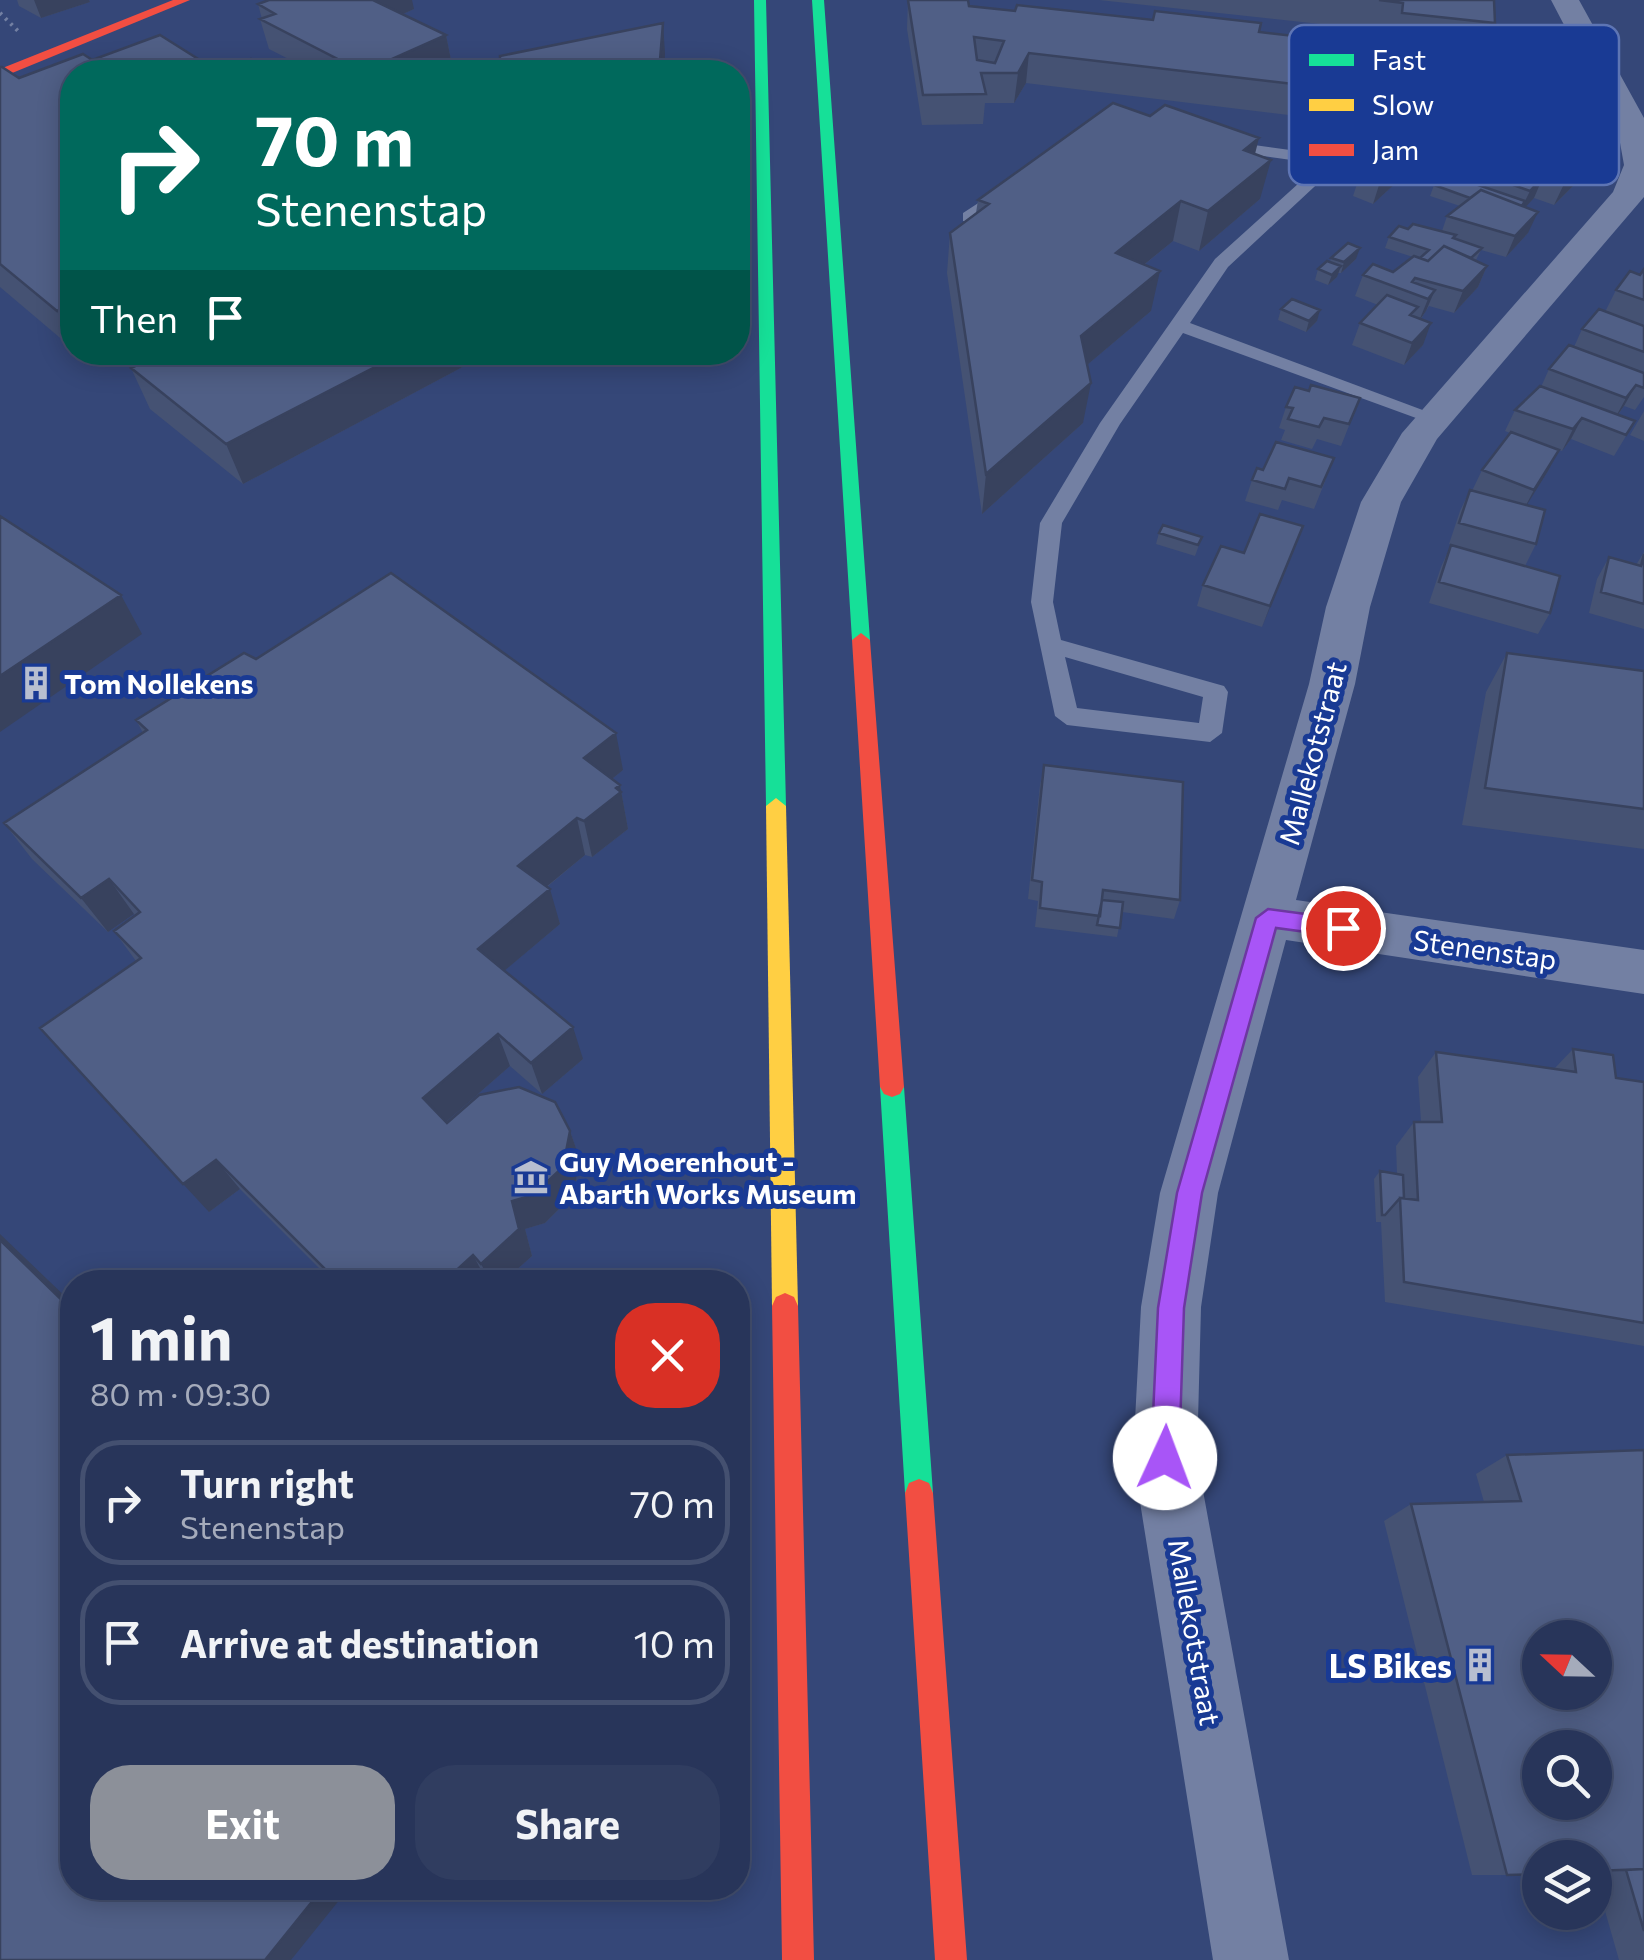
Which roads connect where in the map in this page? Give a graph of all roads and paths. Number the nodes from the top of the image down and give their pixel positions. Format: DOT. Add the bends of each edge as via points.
graph roads {
  1 [pos="184,0"];
  2 [pos="760,0"];
  3 [pos="818,0"];
  4 [pos="1564,0"];
  5 [pos="1576,25"];
  6 [pos="0,74"];
  7 [pos="1619,101"];
  8 [pos="1203,144"];
  9 [pos="1289,156"];
  10 [pos="1015,184"];
  11 [pos="1308,185"];
  12 [pos="969,217"];
  13 [pos="1179,325"];
  14 [pos="1434,418"];
  15 [pos="1050,645"];
  16 [pos="1268,918"];
  17 [pos="1644,972"];
  18 [pos="798,1960"];
  19 [pos="951,1960"];
  20 [pos="1251,1960"];
  1 -- 6 [label="main road"];
  2 -- 18 [label="main road"];
  3 -- 19 [label="main road"];
  4 -- 5 [label="street, Mallekotstraat"];
  7 -- 14 [label="street, Mallekotstraat" via="1635,128 1640,164 1629,195"];
  8 -- 9 [label="lane"];
  10 -- 12 [label="lane"];
  11 -- 13 [label="lane" via="1221,263"];
  13 -- 14 [label="lane"];
  13 -- 15 [label="lane" via="1051,523 1042,602"];
  14 -- 16 [label="street, Mallekotstraat" via="1381,502"];
  15 -- 15 [label="lane" via="1216,692 1210,733 1067,716"];
  16 -- 17 [label="street, Stenenstap"];
  16 -- 20 [label="street, Mallekotstraat" via="1189,1193 1171,1308 1165,1458"];
}
